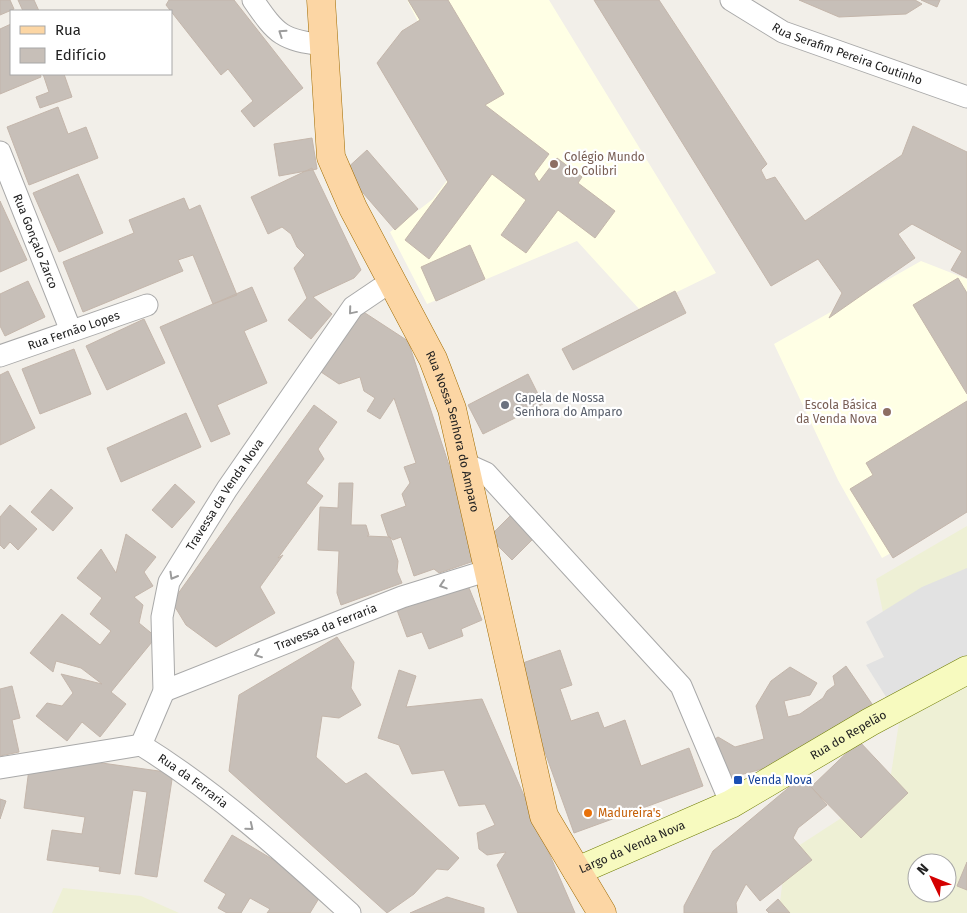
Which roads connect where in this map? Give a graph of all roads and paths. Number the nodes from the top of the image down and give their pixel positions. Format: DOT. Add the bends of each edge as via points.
graph roads {
  1 [pos="253,0"];
  2 [pos="322,0"];
  3 [pos="732,0"];
  4 [pos="324,46"];
  5 [pos="967,97"];
  6 [pos="0,152"];
  7 [pos="390,282"];
  8 [pos="147,305"];
  9 [pos="71,331"];
  10 [pos="0,356"];
  11 [pos="466,464"];
  12 [pos="489,570"];
  13 [pos="967,670"];
  14 [pos="164,691"];
  15 [pos="141,745"];
  16 [pos="0,768"];
  17 [pos="731,804"];
  18 [pos="577,871"];
  19 [pos="350,913"];
  20 [pos="602,913"];
  4 -- 1 [label="street, one-way" via="296,42 284,36"];
  2 -- 4 [label="main road, Rua Nossa Senhora do Amparo"];
  3 -- 5 [label="street, Rua Serafim Pereira Coutinho" via="784,32"];
  4 -- 7 [label="main road, Rua Nossa Senhora do Amparo" via="331,157 352,208"];
  6 -- 9 [label="street, Rua Gonçalo Zarco"];
  7 -- 11 [label="main road, Rua Nossa Senhora do Amparo" via="432,359 452,408"];
  7 -- 14 [label="street, Travessa da Venda Nova, one-way" via="353,307 227,489 169,582 162,617"];
  8 -- 9 [label="street, Rua Fernão Lopes"];
  9 -- 10 [label="street, Rua Fernão Lopes"];
  11 -- 12 [label="main road, Rua Nossa Senhora do Amparo"];
  11 -- 17 [label="street" via="486,473 681,686"];
  12 -- 14 [label="street, Travessa da Ferraria, one-way" via="402,597"];
  12 -- 18 [label="main road, Rua Nossa Senhora do Amparo" via="544,816"];
  13 -- 17 [label="street, Rua do Repelão" via="870,722"];
  14 -- 15 [label="street, Travessa da Venda Nova"];
  15 -- 16 [label="street"];
  15 -- 19 [label="street, Rua da Ferraria, one-way" via="185,774 295,863"];
  17 -- 18 [label="street, Largo da Venda Nova"];
  18 -- 20 [label="main road, Largo da Venda Nova"];
}
